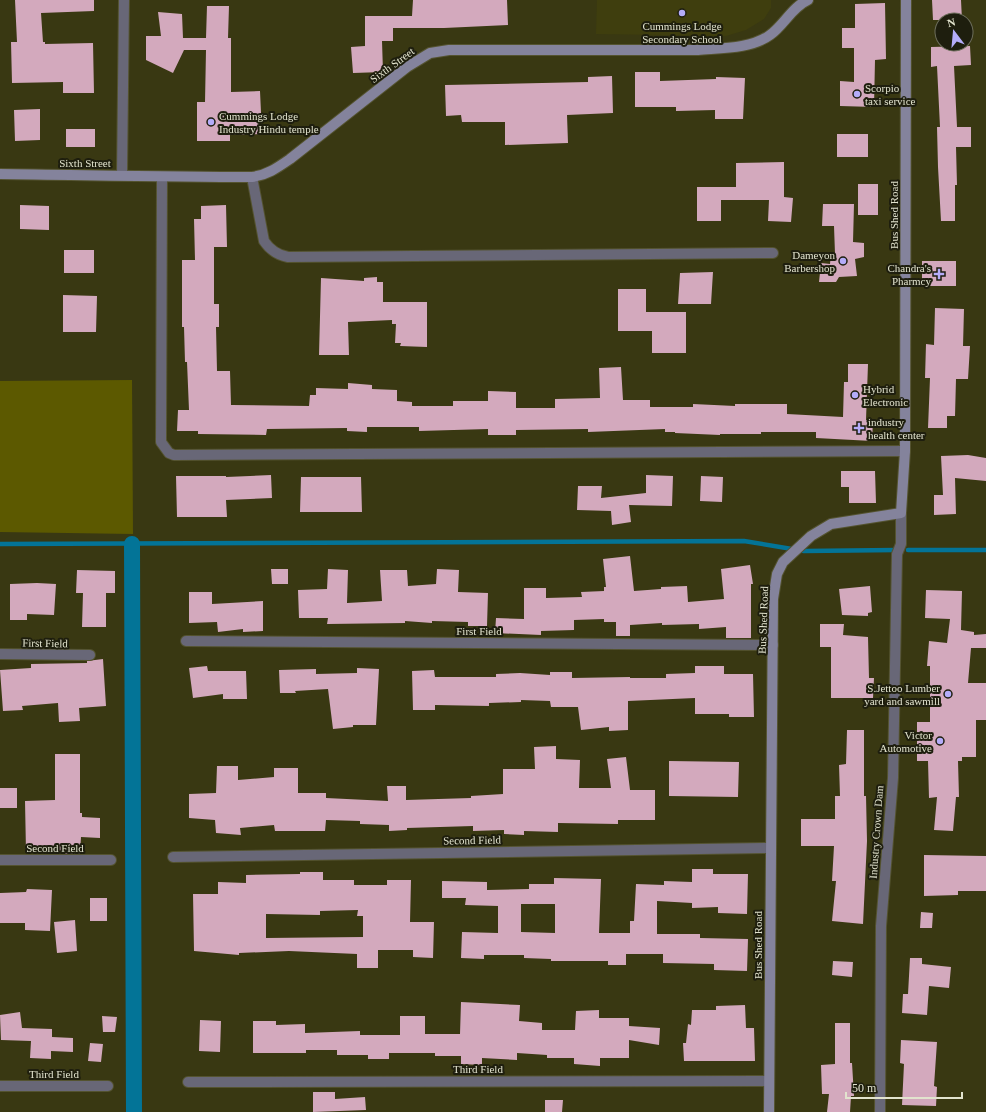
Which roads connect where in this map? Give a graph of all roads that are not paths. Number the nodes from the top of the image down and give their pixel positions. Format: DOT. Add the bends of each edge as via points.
graph roads {
  1 [pos="124,0"];
  2 [pos="808,0"];
  3 [pos="906,0"];
  4 [pos="0,174"];
  5 [pos="122,175"];
  6 [pos="252,177"];
  7 [pos="162,178"];
  8 [pos="773,253"];
  9 [pos="905,451"];
  10 [pos="901,513"];
  11 [pos="186,641"];
  12 [pos="773,645"];
  13 [pos="0,654"];
  14 [pos="90,656"];
  15 [pos="770,848"];
  16 [pos="174,857"];
  17 [pos="0,860"];
  18 [pos="111,860"];
  19 [pos="769,1080"];
  20 [pos="188,1082"];
  21 [pos="0,1086"];
  22 [pos="108,1086"];
  23 [pos="769,1112"];
  24 [pos="880,1112"];
  1 -- 5 [label="street"];
  2 -- 6 [label="street, Sixth Street" via="797,6 770,35 758,41 721,48 449,50 430,54 407,67 285,162 270,172"];
  3 -- 9 [label="street, Bus Shed Road"];
  4 -- 5 [label="street, Sixth Street"];
  5 -- 7 [label="street, Sixth Street"];
  6 -- 7 [label="street, Sixth Street"];
  6 -- 8 [label="street" via="264,241 269,249 288,257"];
  7 -- 9 [label="street" via="161,442 169,453 174,455"];
  9 -- 10 [label="street, Bus Shed Road"];
  10 -- 12 [label="street, Bus Shed Road" via="831,524 811,536 783,562 777,574"];
  10 -- 24 [label="street, Industry Crown Dam" via="901,544 897,554 893,778 881,926"];
  11 -- 12 [label="street, First Field"];
  12 -- 15 [label="street, Bus Shed Road"];
  13 -- 14 [label="street, First Field"];
  15 -- 16 [label="street, Second Field"];
  15 -- 19 [label="street, Bus Shed Road"];
  17 -- 18 [label="street, Second Field"];
  19 -- 20 [label="street, Third Field"];
  19 -- 23 [label="street, Bus Shed Road"];
  21 -- 22 [label="street, Third Field"];
}
